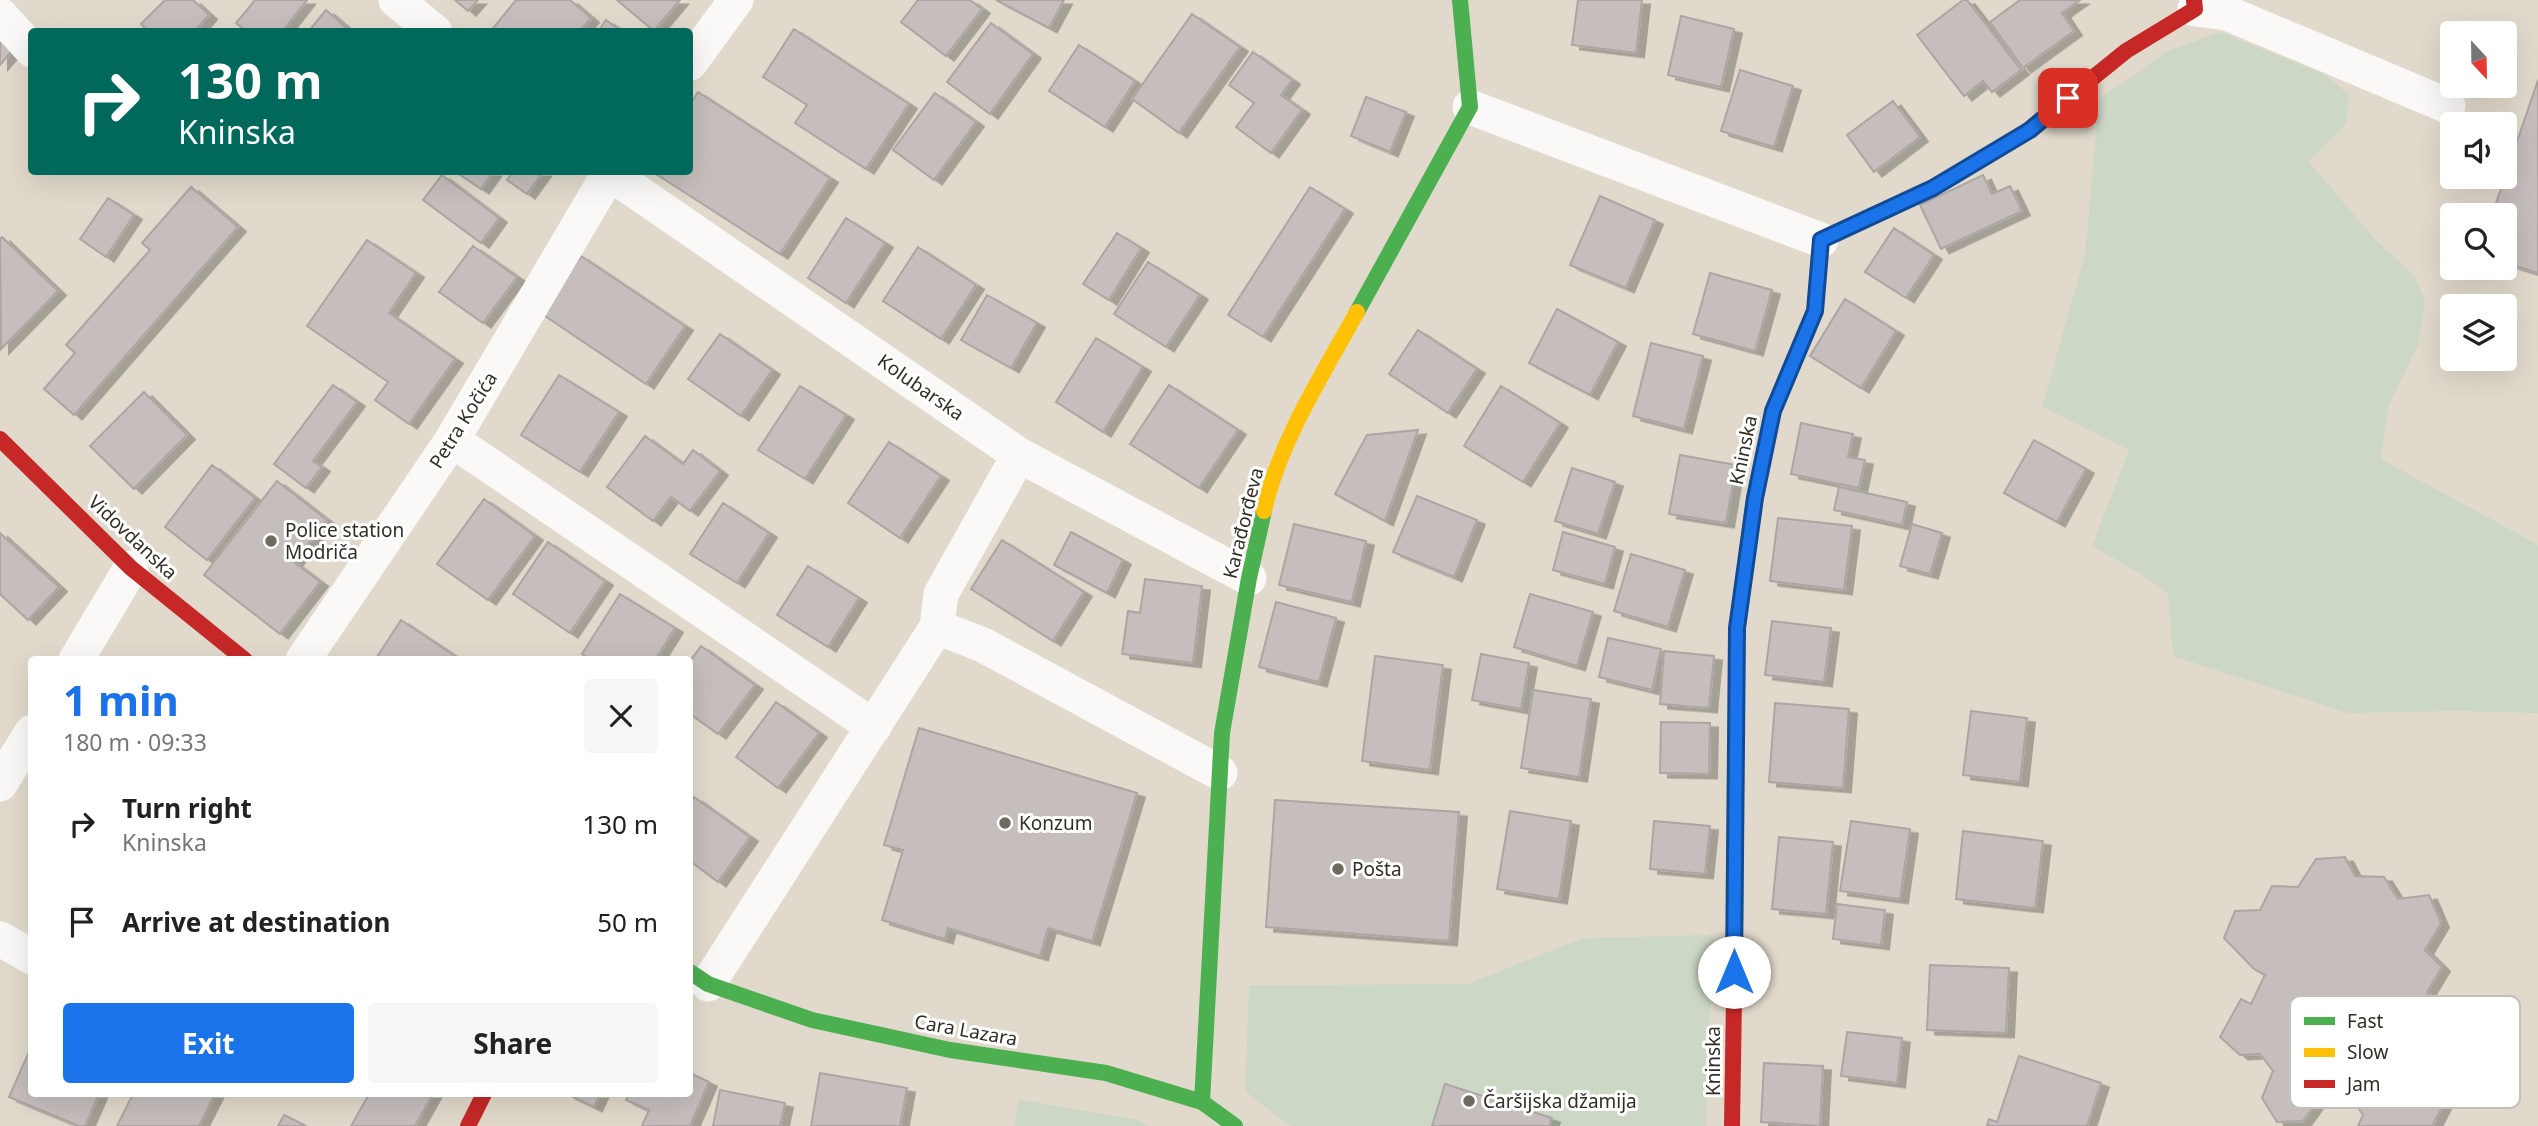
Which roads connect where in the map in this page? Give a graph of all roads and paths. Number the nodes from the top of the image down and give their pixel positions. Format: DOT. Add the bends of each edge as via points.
graph roads {
  1 [pos="396,0"];
  2 [pos="736,0"];
  3 [pos="1460,0"];
  4 [pos="2194,5"];
  5 [pos="0,15"];
  6 [pos="430,28"];
  7 [pos="28,46"];
  8 [pos="693,59"];
  9 [pos="2448,106"];
  10 [pos="1470,107"];
  11 [pos="607,175"];
  12 [pos="613,175"];
  13 [pos="1821,240"];
  14 [pos="0,439"];
  15 [pos="452,440"];
  16 [pos="1019,455"];
  17 [pos="131,568"];
  18 [pos="1249,578"];
  19 [pos="937,627"];
  20 [pos="78,656"];
  21 [pos="240,656"];
  22 [pos="306,656"];
  23 [pos="874,727"];
  24 [pos="28,738"];
  25 [pos="1220,773"];
  26 [pos="0,784"];
  27 [pos="0,939"];
  28 [pos="28,955"];
  29 [pos="699,978"];
  30 [pos="482,1097"];
  31 [pos="1202,1102"];
  32 [pos="468,1126"];
  33 [pos="1235,1126"];
  34 [pos="1732,1126"];
  1 -- 6 [label="street"];
  2 -- 8 [label="street"];
  3 -- 10 [label="street"];
  4 -- 9 [label="street" via="2227,13"];
  4 -- 13 [label="street" via="2126,51 2030,130 1933,188"];
  5 -- 7 [label="street"];
  10 -- 13 [label="street"];
  10 -- 18 [label="street, Karađorđeva" via="1309,401 1270,482"];
  11 -- 15 [label="street, Petra Kočića"];
  12 -- 16 [label="street, Kolubarska"];
  13 -- 34 [label="street, Kninska" via="1815,311 1773,411 1755,498 1737,628"];
  14 -- 17 [label="street, Vidovdanska"];
  15 -- 22 [label="street, Petra Kočića"];
  15 -- 23 [label="street"];
  16 -- 18 [label="street, Kolubarska"];
  16 -- 19 [label="street" via="940,594"];
  17 -- 20 [label="street"];
  17 -- 21 [label="street, Vidovdanska"];
  18 -- 25 [label="street, Karađorđeva" via="1222,733"];
  19 -- 23 [label="street"];
  19 -- 25 [label="street" via="983,645"];
  23 -- 29 [label="street"];
  24 -- 26 [label="street"];
  25 -- 31 [label="street, Karađorđeva"];
  27 -- 28 [label="street"];
  29 -- 31 [label="street, Cara Lazara" via="812,1020 950,1050 1106,1073"];
  30 -- 32 [label="street"];
  31 -- 33 [label="street, Cara Lazara"];
}
